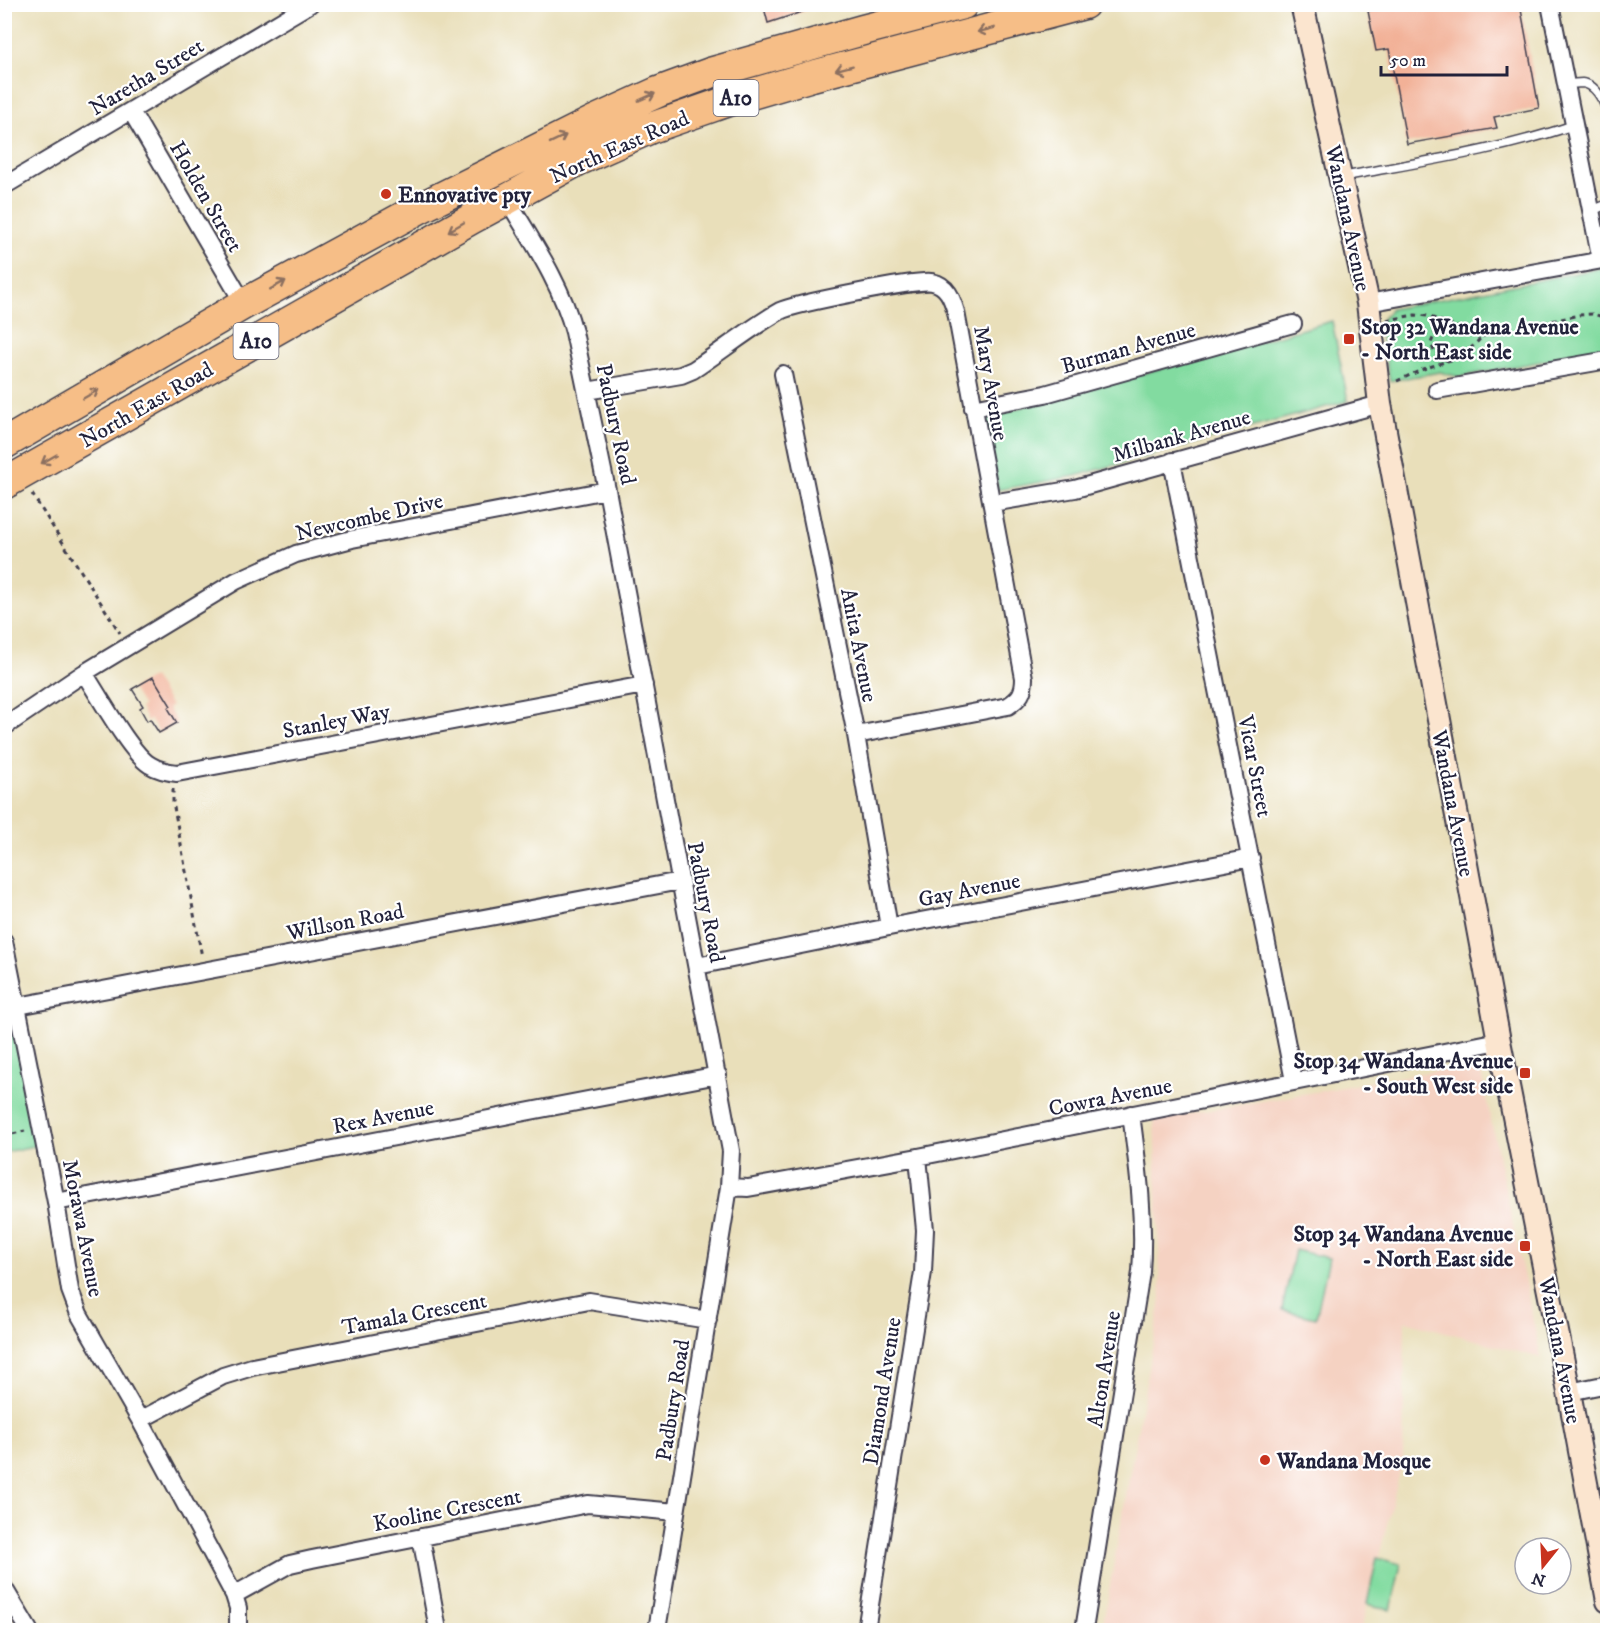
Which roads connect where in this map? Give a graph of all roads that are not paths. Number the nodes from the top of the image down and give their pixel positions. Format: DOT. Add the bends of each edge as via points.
graph roads {
  1 [pos="310,4"];
  2 [pos="963,4"];
  3 [pos="1084,4"];
  4 [pos="1302,4"];
  5 [pos="1551,4"];
  6 [pos="891,14"];
  7 [pos="901,53"];
  8 [pos="1566,85"];
  9 [pos="131,111"];
  10 [pos="1608,113"];
  11 [pos="1574,125"];
  12 [pos="523,156"];
  13 [pos="1340,177"];
  14 [pos="4,186"];
  15 [pos="507,199"];
  16 [pos="1608,204"];
  17 [pos="420,208"];
  18 [pos="1591,210"];
  19 [pos="1604,260"];
  20 [pos="1368,303"];
  21 [pos="244,304"];
  22 [pos="1293,324"];
  23 [pos="1608,360"];
  24 [pos="783,374"];
  25 [pos="1437,390"];
  26 [pos="587,391"];
  27 [pos="1380,404"];
  28 [pos="973,408"];
  29 [pos="4,444"];
  30 [pos="1172,461"];
  31 [pos="17,487"];
  32 [pos="607,490"];
  33 [pos="992,503"];
  34 [pos="84,673"];
  35 [pos="644,685"];
  36 [pos="4,727"];
  37 [pos="856,735"];
  38 [pos="1251,858"];
  39 [pos="680,881"];
  40 [pos="889,927"];
  41 [pos="4,941"];
  42 [pos="697,966"];
  43 [pos="18,1006"];
  44 [pos="1499,1041"];
  45 [pos="718,1075"];
  46 [pos="1294,1082"];
  47 [pos="1131,1114"];
  48 [pos="918,1157"];
  49 [pos="729,1187"];
  50 [pos="56,1202"];
  51 [pos="708,1320"];
  52 [pos="1608,1384"];
  53 [pos="1569,1392"];
  54 [pos="140,1420"];
  55 [pos="676,1512"];
  56 [pos="421,1537"];
  57 [pos="4,1588"];
  58 [pos="234,1595"];
  59 [pos="1608,1601"];
  60 [pos="28,1630"];
  61 [pos="238,1630"];
  62 [pos="438,1630"];
  63 [pos="657,1630"];
  64 [pos="866,1630"];
  65 [pos="1084,1630"];
  1 -- 9 [label="street, Naretha Street"];
  2 -- 6 [label="highway, North East Road / A10"];
  3 -- 7 [label="highway, North East Road / A10, one-way"];
  4 -- 13 [label="street, Wandana Avenue"];
  5 -- 8 [label="street"];
  6 -- 7 [label="highway"];
  12 -- 6 [label="highway, North East Road / A10, one-way" via="658,92"];
  7 -- 15 [label="highway, North East Road / A10, one-way" via="734,99 651,128 577,161"];
  8 -- 10 [label="lane" via="1591,86"];
  8 -- 11 [label="street"];
  9 -- 14 [label="street, Naretha Street"];
  9 -- 21 [label="street, Holden Street"];
  11 -- 13 [label="lane" via="1537,138 1450,158"];
  11 -- 18 [label="street"];
  12 -- 15 [label="highway"];
  12 -- 17 [label="highway, North East Road / A10"];
  13 -- 20 [label="street, Wandana Avenue"];
  15 -- 17 [label="highway" via="483,194"];
  15 -- 26 [label="street, Padbury Road" via="568,311"];
  15 -- 31 [label="highway, North East Road / A10, one-way"];
  16 -- 18 [label="lane"];
  21 -- 17 [label="highway, North East Road / A10, one-way"];
  18 -- 19 [label="street"];
  19 -- 20 [label="street"];
  20 -- 27 [label="street, Wandana Avenue"];
  29 -- 21 [label="highway, North East Road / A10, one-way"];
  22 -- 28 [label="street, Burman Avenue" via="1045,394"];
  23 -- 25 [label="street"];
  24 -- 37 [label="street, Anita Avenue"];
  26 -- 28 [label="street, Mary Avenue" via="681,375 782,310 932,282 945,288 952,298"];
  26 -- 32 [label="street, Padbury Road"];
  27 -- 30 [label="street, Milbank Avenue"];
  27 -- 44 [label="street, Wandana Avenue"];
  28 -- 33 [label="street, Mary Avenue"];
  30 -- 33 [label="street, Milbank Avenue" via="1075,489"];
  30 -- 38 [label="street, Vicar Street"];
  32 -- 34 [label="street, Newcombe Drive" via="352,539 296,554 236,581"];
  32 -- 35 [label="street, Padbury Road"];
  33 -- 37 [label="street, Mary Avenue" via="1024,678 1019,699 1008,706"];
  34 -- 35 [label="street, Stanley Way" via="135,752 149,765 177,773"];
  34 -- 36 [label="street, Newcombe Drive"];
  35 -- 39 [label="street, Padbury Road"];
  37 -- 40 [label="street, Anita Avenue"];
  38 -- 40 [label="street, Gay Avenue"];
  38 -- 46 [label="street, Vicar Street"];
  39 -- 42 [label="street, Padbury Road"];
  39 -- 43 [label="street, Willson Road"];
  40 -- 42 [label="street, Gay Avenue"];
  41 -- 43 [label="street, Morawa Avenue"];
  42 -- 45 [label="street, Padbury Road"];
  43 -- 50 [label="street, Morawa Avenue"];
  44 -- 46 [label="street, Cowra Avenue"];
  44 -- 53 [label="street, Wandana Avenue"];
  45 -- 49 [label="street, Padbury Road" via="731,1152"];
  45 -- 50 [label="street, Rex Avenue"];
  46 -- 47 [label="street, Cowra Avenue"];
  47 -- 48 [label="street, Cowra Avenue"];
  47 -- 65 [label="street, Alton Avenue" via="1142,1200 1141,1272"];
  48 -- 49 [label="street, Cowra Avenue" via="748,1188"];
  48 -- 64 [label="street, Diamond Avenue" via="925,1230 923,1272"];
  49 -- 51 [label="street, Padbury Road"];
  50 -- 54 [label="street, Morawa Avenue" via="70,1290 79,1314"];
  51 -- 54 [label="street, Tamala Crescent" via="589,1301 252,1367 223,1376"];
  51 -- 55 [label="street, Padbury Road"];
  52 -- 53 [label="street"];
  53 -- 59 [label="street, Wandana Avenue"];
  54 -- 58 [label="street, Morawa Avenue"];
  55 -- 56 [label="street, Kooline Crescent" via="588,1504"];
  55 -- 63 [label="street, Padbury Road"];
  56 -- 58 [label="street, Kooline Crescent" via="290,1564"];
  56 -- 62 [label="street"];
  57 -- 60 [label="street"];
  58 -- 61 [label="street, Morawa Avenue"];
}
